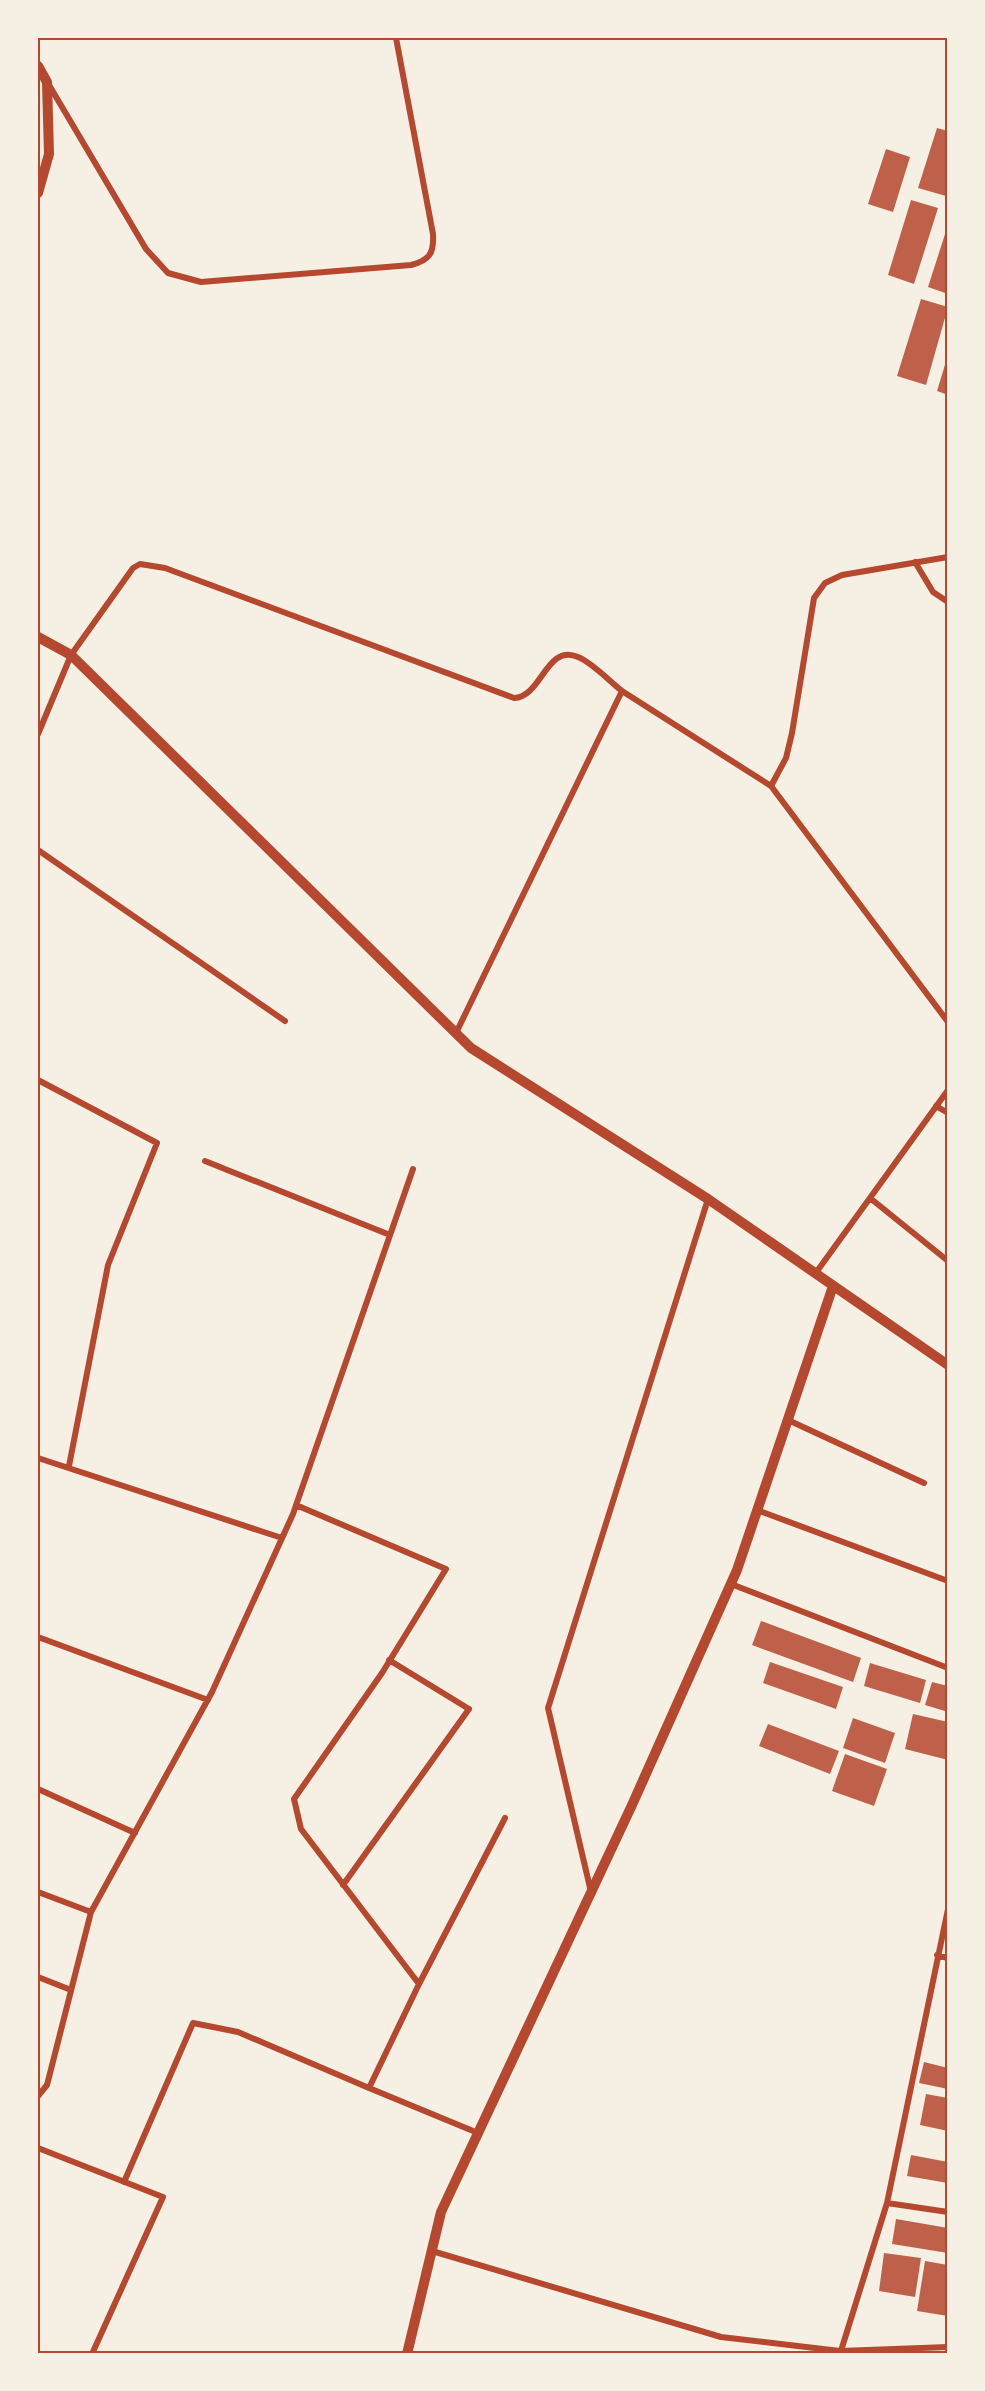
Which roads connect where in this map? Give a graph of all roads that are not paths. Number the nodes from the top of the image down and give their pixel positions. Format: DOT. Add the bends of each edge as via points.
graph roads {
  1 [pos="396,38"];
  2 [pos="38,66"];
  3 [pos="47,82"];
  4 [pos="38,193"];
  5 [pos="948,557"];
  6 [pos="915,562"];
  7 [pos="948,602"];
  8 [pos="38,637"];
  9 [pos="71,655"];
  10 [pos="622,691"];
  11 [pos="38,734"];
  12 [pos="771,786"];
  13 [pos="38,850"];
  14 [pos="285,1021"];
  15 [pos="948,1022"];
  16 [pos="456,1033"];
  17 [pos="38,1080"];
  18 [pos="948,1090"];
  19 [pos="936,1106"];
  20 [pos="948,1113"];
  21 [pos="205,1161"];
  22 [pos="412,1169"];
  23 [pos="870,1198"];
  24 [pos="708,1199"];
  25 [pos="390,1235"];
  26 [pos="948,1261"];
  27 [pos="815,1274"];
  28 [pos="833,1286"];
  29 [pos="948,1365"];
  30 [pos="788,1420"];
  31 [pos="38,1458"];
  32 [pos="69,1466"];
  33 [pos="924,1483"];
  34 [pos="296,1505"];
  35 [pos="757,1510"];
  36 [pos="282,1538"];
  37 [pos="948,1581"];
  38 [pos="731,1584"];
  39 [pos="38,1637"];
  40 [pos="389,1660"];
  41 [pos="948,1668"];
  42 [pos="208,1700"];
  43 [pos="38,1789"];
  44 [pos="505,1818"];
  45 [pos="135,1833"];
  46 [pos="343,1885"];
  47 [pos="38,1892"];
  48 [pos="591,1893"];
  49 [pos="948,1909"];
  50 [pos="91,1912"];
  51 [pos="937,1955"];
  52 [pos="948,1958"];
  53 [pos="38,1977"];
  54 [pos="419,1984"];
  55 [pos="71,1990"];
  56 [pos="369,2088"];
  57 [pos="38,2096"];
  58 [pos="478,2133"];
  59 [pos="38,2148"];
  60 [pos="124,2182"];
  61 [pos="887,2203"];
  62 [pos="948,2212"];
  63 [pos="432,2251"];
  64 [pos="948,2347"];
  65 [pos="840,2352"];
  66 [pos="92,2354"];
  67 [pos="407,2354"];
  1 -- 3 [label="street" via="433,234 434,251 426,261 411,265 201,282 168,273 146,249"];
  2 -- 3 [label="street"];
  3 -- 4 [label="street" via="49,154"];
  5 -- 6 [label="street"];
  6 -- 7 [label="street" via="933,592"];
  6 -- 12 [label="street" via="842,575 825,583 814,598 792,733 786,758"];
  8 -- 9 [label="street"];
  9 -- 10 [label="street" via="134,568 149,563 514,698 525,698 552,662 566,655 579,657"];
  9 -- 11 [label="street"];
  9 -- 16 [label="street"];
  10 -- 12 [label="street"];
  10 -- 16 [label="street"];
  12 -- 15 [label="street"];
  13 -- 14 [label="street"];
  16 -- 24 [label="street" via="471,1048"];
  17 -- 32 [label="street" via="157,1143 108,1265"];
  18 -- 19 [label="street"];
  19 -- 20 [label="street"];
  19 -- 23 [label="street"];
  21 -- 25 [label="street"];
  22 -- 25 [label="street"];
  23 -- 26 [label="street"];
  23 -- 27 [label="street"];
  24 -- 27 [label="street"];
  24 -- 48 [label="street" via="548,1708"];
  25 -- 34 [label="street"];
  27 -- 28 [label="street"];
  28 -- 29 [label="street"];
  28 -- 30 [label="street"];
  30 -- 33 [label="street"];
  30 -- 35 [label="street"];
  31 -- 32 [label="street"];
  32 -- 36 [label="street"];
  34 -- 36 [label="street"];
  34 -- 40 [label="street" via="446,1569"];
  35 -- 37 [label="street"];
  35 -- 38 [label="street"];
  36 -- 42 [label="street"];
  38 -- 41 [label="street"];
  38 -- 48 [label="street"];
  39 -- 42 [label="street"];
  40 -- 46 [label="street" via="294,1799 301,1829"];
  40 -- 46 [label="street" via="469,1709"];
  42 -- 45 [label="street"];
  43 -- 45 [label="street"];
  44 -- 54 [label="street"];
  45 -- 50 [label="street"];
  46 -- 54 [label="street"];
  47 -- 50 [label="street"];
  48 -- 58 [label="street"];
  49 -- 51 [label="street"];
  50 -- 55 [label="street"];
  51 -- 52 [label="street"];
  51 -- 61 [label="street"];
  53 -- 55 [label="street"];
  54 -- 56 [label="street"];
  55 -- 57 [label="street" via="47,2085"];
  56 -- 58 [label="street"];
  56 -- 60 [label="street" via="238,2032 193,2023"];
  58 -- 63 [label="street" via="441,2212"];
  59 -- 60 [label="street"];
  60 -- 66 [label="street" via="163,2198"];
  61 -- 62 [label="street"];
  61 -- 65 [label="street"];
  63 -- 65 [label="street" via="721,2337"];
  63 -- 67 [label="street"];
  64 -- 65 [label="street"];
}
